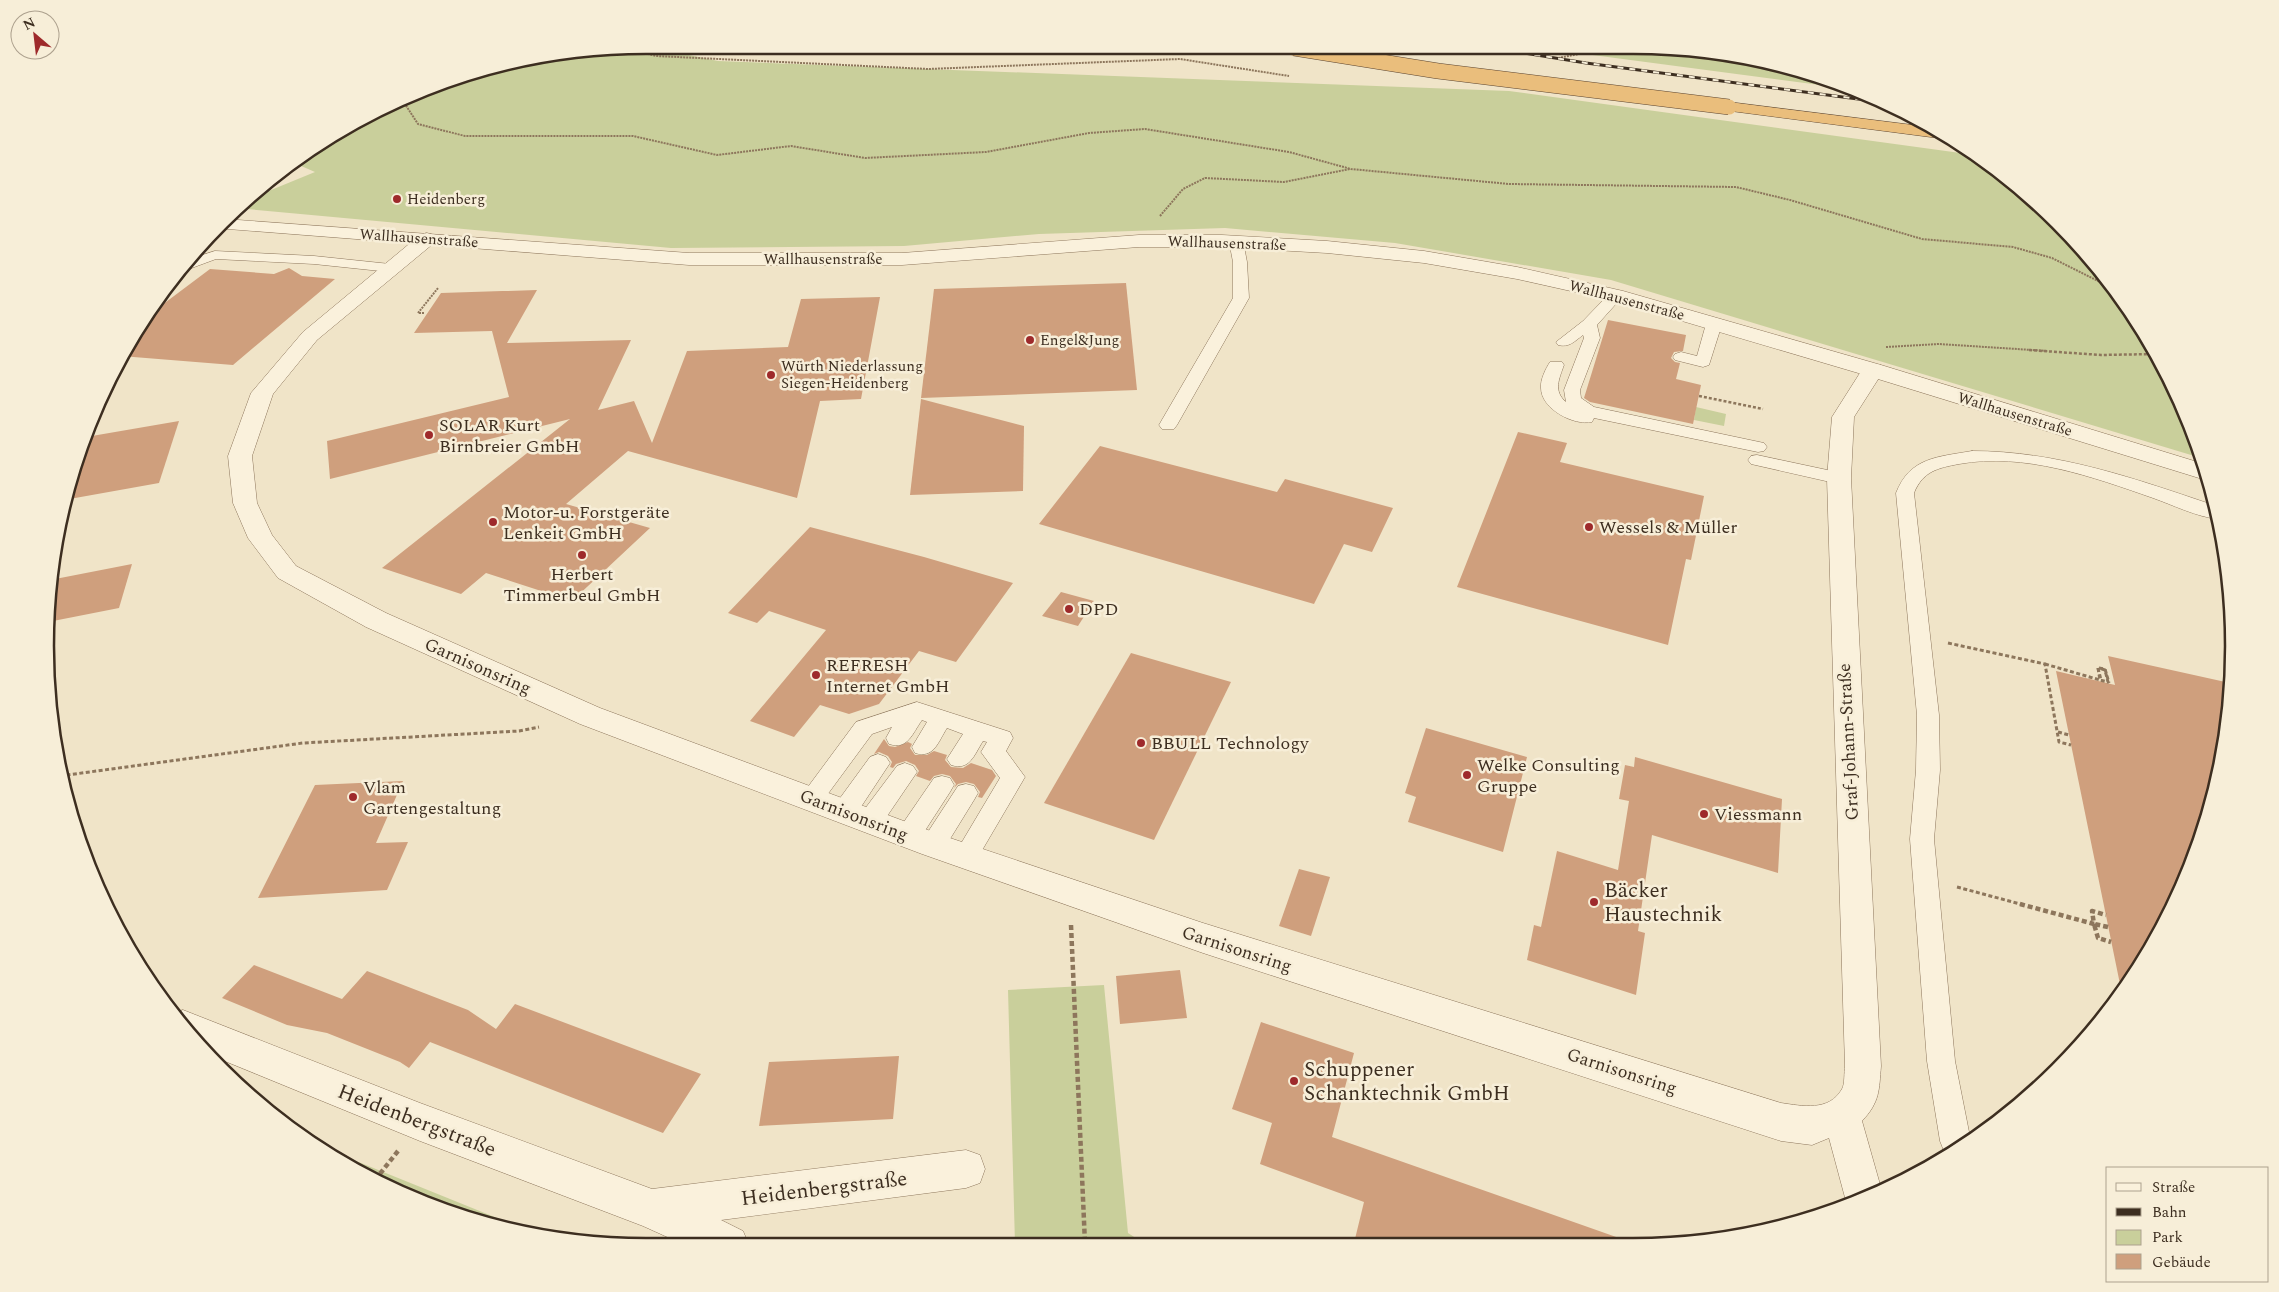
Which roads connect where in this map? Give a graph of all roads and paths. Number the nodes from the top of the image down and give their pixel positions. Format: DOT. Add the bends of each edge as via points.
graph roads {
  1 [pos="648,54"];
  2 [pos="1332,54"];
  3 [pos="1398,54"];
  4 [pos="1296,77"];
  5 [pos="1728,102"];
  6 [pos="406,105"];
  7 [pos="1900,117"];
  8 [pos="1925,131"];
  9 [pos="1351,169"];
  10 [pos="229,225"];
  11 [pos="426,239"];
  12 [pos="1139,241"];
  13 [pos="1236,241"];
  14 [pos="196,262"];
  15 [pos="390,268"];
  16 [pos="2101,282"];
  17 [pos="438,288"];
  18 [pos="1616,295"];
  19 [pos="424,312"];
  20 [pos="1714,324"];
  21 [pos="1594,334"];
  22 [pos="1564,342"];
  23 [pos="2148,354"];
  24 [pos="1681,357"];
  25 [pos="1556,365"];
  26 [pos="1873,370"];
  27 [pos="1699,396"];
  28 [pos="1763,410"];
  29 [pos="1168,425"];
  30 [pos="1757,454"];
  31 [pos="2198,470"];
  32 [pos="1839,478"];
  33 [pos="2209,509"];
  34 [pos="1918,636"];
  35 [pos="2045,664"];
  36 [pos="2109,683"];
  37 [pos="917,710"];
  38 [pos="590,716"];
  39 [pos="942,718"];
  40 [pos="978,730"];
  41 [pos="2058,732"];
  42 [pos="2069,735"];
  43 [pos="897,738"];
  44 [pos="2071,745"];
  45 [pos="922,747"];
  46 [pos="959,759"];
  47 [pos="878,763"];
  48 [pos="905,772"];
  49 [pos="68,775"];
  50 [pos="942,785"];
  51 [pos="966,793"];
  52 [pos="811,799"];
  53 [pos="857,816"];
  54 [pos="920,841"];
  55 [pos="965,857"];
  56 [pos="1925,878"];
  57 [pos="1070,893"];
  58 [pos="2106,915"];
  59 [pos="2094,924"];
  60 [pos="2108,927"];
  61 [pos="2111,942"];
  62 [pos="199,1033"];
  63 [pos="1842,1115"];
  64 [pos="1956,1142"];
  65 [pos="966,1170"];
  66 [pos="1863,1192"];
  67 [pos="652,1209"];
  68 [pos="713,1238"];
  69 [pos="1085,1238"];
  1 -- 4 [label="path" via="928,69 1180,60"];
  2 -- 5 [label="highway, bridge" via="1438,71"];
  3 -- 5 [label="highway"];
  5 -- 7 [label="highway"];
  5 -- 8 [label="highway"];
  6 -- 9 [label="path" via="418,124 465,136 633,136 717,155 792,146 865,158 986,152 1090,133 1145,129 1289,152"];
  9 -- 12 [label="path" via="1284,182 1205,178 1183,189"];
  9 -- 16 [label="path" via="1509,184 1736,187 1922,239 2013,248 2052,258"];
  10 -- 11 [label="street, Wallhausenstraße"];
  11 -- 12 [label="street, Wallhausenstraße" via="689,259 782,260 902,259"];
  11 -- 15 [label="street, Garnisonsring"];
  12 -- 13 [label="street, Wallhausenstraße"];
  13 -- 18 [label="street, Wallhausenstraße" via="1327,246 1424,257"];
  13 -- 29 [label="lane" via="1241,298"];
  14 -- 15 [label="lane" via="215,255"];
  15 -- 38 [label="street, Garnisonsring" via="310,336 262,393 240,456 245,504 261,538 287,572 376,620"];
  17 -- 19 [label="path" via="418,312"];
  18 -- 20 [label="street, Wallhausenstraße"];
  18 -- 21 [label="lane"];
  20 -- 24 [label="lane" via="1703,362"];
  20 -- 26 [label="street, Wallhausenstraße"];
  21 -- 22 [label="lane"];
  21 -- 30 [label="lane" via="1572,390 1573,400 1588,411"];
  23 -- 26 [label="path" via="2100,356 1939,344 1891,345 1869,353"];
  25 -- 30 [label="lane" via="1548,388 1552,398 1563,409 1580,417"];
  26 -- 31 [label="street, Wallhausenstraße"];
  26 -- 32 [label="street, Graf-Johann-Straße" via="1843,417"];
  27 -- 28 [label="path"];
  30 -- 32 [label="lane"];
  32 -- 63 [label="street, Graf-Johann-Straße" via="1862,1066 1860,1097"];
  33 -- 34 [label="lane" via="2099,474 2028,458 1955,458 1926,467 1911,479 1905,493"];
  34 -- 35 [label="path"];
  34 -- 56 [label="lane" via="1928,715 1928,770 1922,839"];
  35 -- 36 [label="path" via="2092,677 2101,680 2098,668 2105,670 2108,682 2100,680 2099,674 2097,668 2105,669"];
  35 -- 41 [label="path"];
  37 -- 39 [label="lane"];
  37 -- 43 [label="lane"];
  37 -- 52 [label="lane" via="864,728"];
  38 -- 49 [label="path" via="519,731 303,743"];
  38 -- 52 [label="street, Garnisonsring"];
  39 -- 40 [label="lane"];
  39 -- 45 [label="lane"];
  40 -- 46 [label="lane"];
  40 -- 55 [label="lane" via="1002,738 988,759 1013,777"];
  41 -- 42 [label="path"];
  41 -- 44 [label="path" via="2060,742"];
  47 -- 53 [label="lane"];
  48 -- 53 [label="lane"];
  50 -- 54 [label="lane"];
  51 -- 54 [label="lane"];
  52 -- 53 [label="street, Garnisonsring"];
  53 -- 54 [label="street, Garnisonsring"];
  54 -- 55 [label="street, Garnisonsring"];
  55 -- 57 [label="street, Garnisonsring"];
  56 -- 59 [label="path"];
  56 -- 64 [label="lane" via="1941,1061"];
  57 -- 63 [label="street, Garnisonsring" via="1781,1122 1812,1126"];
  57 -- 69 [label="path"];
  58 -- 59 [label="path" via="2092,911"];
  59 -- 60 [label="path"];
  59 -- 61 [label="path" via="2098,938"];
  62 -- 67 [label="street, Heidenbergstraße" via="420,1122"];
  63 -- 66 [label="street"];
  65 -- 67 [label="street, Heidenbergstraße"];
  67 -- 68 [label="street, Heidenbergstraße"];
}
